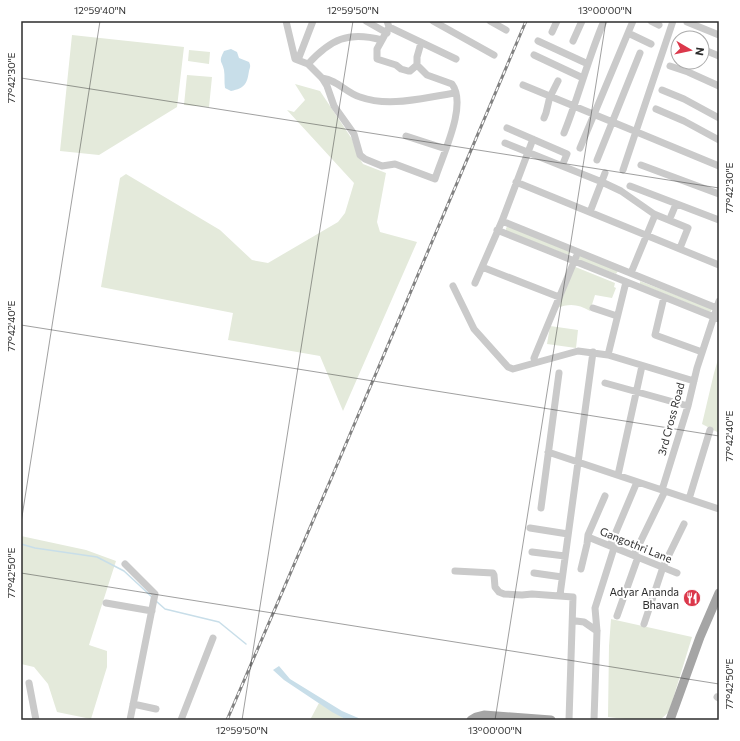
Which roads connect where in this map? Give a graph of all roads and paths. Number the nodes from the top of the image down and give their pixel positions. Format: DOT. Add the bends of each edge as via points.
graph roads {
  1 [pos="286,21"];
  2 [pos="313,21"];
  3 [pos="366,21"];
  4 [pos="433,21"];
  5 [pos="490,21"];
  6 [pos="557,21"];
  7 [pos="582,21"];
  8 [pos="604,21"];
  9 [pos="633,21"];
  10 [pos="651,21"];
  11 [pos="673,21"];
  12 [pos="687,22"];
  13 [pos="659,24"];
  14 [pos="387,27"];
  15 [pos="506,30"];
  16 [pos="552,32"];
  17 [pos="628,33"];
  18 [pos="719,35"];
  19 [pos="382,40"];
  20 [pos="538,41"];
  21 [pos="573,41"];
  22 [pos="421,43"];
  23 [pos="650,44"];
  24 [pos="640,53"];
  25 [pos="494,55"];
  26 [pos="534,55"];
  27 [pos="456,59"];
  28 [pos="298,60"];
  29 [pos="308,64"];
  30 [pos="588,64"];
  31 [pos="417,65"];
  32 [pos="682,70"];
  33 [pos="322,78"];
  34 [pos="584,78"];
  35 [pos="558,81"];
  36 [pos="523,85"];
  37 [pos="719,86"];
  38 [pos="662,90"];
  39 [pos="456,93"];
  40 [pos="550,96"];
  41 [pos="574,106"];
  42 [pos="656,109"];
  43 [pos="594,114"];
  44 [pos="544,118"];
  45 [pos="719,118"];
  46 [pos="612,122"];
  47 [pos="507,128"];
  48 [pos="636,132"];
  49 [pos="564,133"];
  50 [pos="406,136"];
  51 [pos="533,139"];
  52 [pos="719,140"];
  53 [pos="505,143"];
  54 [pos="580,148"];
  55 [pos="446,149"];
  56 [pos="528,152"];
  57 [pos="597,160"];
  58 [pos="641,165"];
  59 [pos="562,166"];
  60 [pos="719,166"];
  61 [pos="623,170"];
  62 [pos="606,173"];
  63 [pos="516,182"];
  64 [pos="602,182"];
  65 [pos="630,186"];
  66 [pos="719,194"];
  67 [pos="676,204"];
  68 [pos="590,212"];
  69 [pos="655,215"];
  70 [pos="671,216"];
  71 [pos="502,220"];
  72 [pos="719,220"];
  73 [pos="498,230"];
  74 [pos="647,235"];
  75 [pos="680,248"];
  76 [pos="578,251"];
  77 [pos="574,261"];
  78 [pos="719,265"];
  79 [pos="482,267"];
  80 [pos="632,273"];
  81 [pos="624,281"];
  82 [pos="475,283"];
  83 [pos="634,285"];
  84 [pos="453,286"];
  85 [pos="559,297"];
  86 [pos="664,297"];
  87 [pos="718,306"];
  88 [pos="593,308"];
  89 [pos="617,316"];
  90 [pos="717,318"];
  91 [pos="593,352"];
  92 [pos="702,352"];
  93 [pos="608,355"];
  94 [pos="534,358"];
  95 [pos="642,366"];
  96 [pos="559,373"];
  97 [pos="694,381"];
  98 [pos="604,383"];
  99 [pos="636,392"];
  100 [pos="688,406"];
  101 [pos="710,430"];
  102 [pos="548,452"];
  103 [pos="578,462"];
  104 [pos="618,475"];
  105 [pos="637,482"];
  106 [pos="664,491"];
  107 [pos="605,496"];
  108 [pos="689,499"];
  109 [pos="541,508"];
  110 [pos="719,509"];
  111 [pos="684,524"];
  112 [pos="530,528"];
  113 [pos="568,534"];
  114 [pos="588,537"];
  115 [pos="612,547"];
  116 [pos="532,552"];
  117 [pos="565,556"];
  118 [pos="636,556"];
  119 [pos="125,564"];
  120 [pos="663,567"];
  121 [pos="581,569"];
  122 [pos="454,571"];
  123 [pos="677,572"];
  124 [pos="534,573"];
  125 [pos="562,577"];
  126 [pos="719,593"];
  127 [pos="560,596"];
  128 [pos="106,603"];
  129 [pos="152,611"];
  130 [pos="617,616"];
  131 [pos="576,621"];
  132 [pos="644,624"];
  133 [pos="597,631"];
  134 [pos="213,638"];
  135 [pos="29,683"];
  136 [pos="133,704"];
  137 [pos="156,709"];
  138 [pos="488,718"];
  139 [pos="36,720"];
  140 [pos="130,720"];
  141 [pos="181,720"];
  142 [pos="471,720"];
  143 [pos="551,720"];
  144 [pos="569,720"];
  145 [pos="594,720"];
  146 [pos="670,720"];
  1 -- 28 [label="street" via="295,59"];
  2 -- 28 [label="street"];
  3 -- 14 [label="street"];
  4 -- 25 [label="street"];
  5 -- 15 [label="street"];
  6 -- 16 [label="street"];
  7 -- 21 [label="street"];
  8 -- 30 [label="street"];
  9 -- 17 [label="street"];
  10 -- 13 [label="street"];
  11 -- 48 [label="street"];
  12 -- 18 [label="street"];
  14 -- 19 [label="street"];
  14 -- 22 [label="street"];
  17 -- 23 [label="street"];
  17 -- 43 [label="street"];
  19 -- 29 [label="street" via="371,37 346,37 325,48"];
  19 -- 31 [label="street" via="377,49 377,59 408,71"];
  20 -- 30 [label="street"];
  22 -- 27 [label="street"];
  22 -- 31 [label="street"];
  24 -- 46 [label="street"];
  26 -- 34 [label="street"];
  28 -- 29 [label="street"];
  29 -- 33 [label="street"];
  30 -- 34 [label="street"];
  31 -- 39 [label="street" via="427,75 452,84"];
  32 -- 37 [label="street"];
  33 -- 39 [label="street" via="334,81 356,96 386,102"];
  33 -- 55 [label="street" via="334,106 354,134 360,155 365,160 382,166 395,164 435,179"];
  34 -- 41 [label="street"];
  35 -- 40 [label="street"];
  36 -- 40 [label="street"];
  38 -- 45 [label="street"];
  39 -- 55 [label="street" via="457,114"];
  40 -- 41 [label="street"];
  40 -- 44 [label="street"];
  41 -- 43 [label="street"];
  41 -- 49 [label="street"];
  42 -- 52 [label="street"];
  43 -- 46 [label="street"];
  43 -- 54 [label="street"];
  46 -- 48 [label="street"];
  46 -- 57 [label="street"];
  47 -- 51 [label="street"];
  48 -- 60 [label="street"];
  48 -- 61 [label="street"];
  50 -- 55 [label="street"];
  51 -- 56 [label="street"];
  51 -- 59 [label="street" via="567,154"];
  53 -- 56 [label="street"];
  56 -- 59 [label="street"];
  56 -- 63 [label="street"];
  58 -- 66 [label="street"];
  59 -- 64 [label="street"];
  62 -- 64 [label="street"];
  63 -- 68 [label="street"];
  63 -- 71 [label="street"];
  64 -- 68 [label="street"];
  64 -- 69 [label="street" via="621,191"];
  65 -- 67 [label="street"];
  67 -- 70 [label="street"];
  67 -- 72 [label="street"];
  68 -- 74 [label="street"];
  69 -- 74 [label="street"];
  69 -- 75 [label="street" via="688,228"];
  71 -- 73 [label="street"];
  71 -- 76 [label="street"];
  73 -- 77 [label="street"];
  73 -- 79 [label="street"];
  74 -- 75 [label="street"];
  74 -- 80 [label="street"];
  75 -- 78 [label="street"];
  76 -- 77 [label="street"];
  76 -- 80 [label="street"];
  77 -- 81 [label="street"];
  77 -- 85 [label="street"];
  79 -- 82 [label="street"];
  79 -- 85 [label="street"];
  80 -- 81 [label="street"];
  80 -- 83 [label="street"];
  80 -- 87 [label="street"];
  81 -- 83 [label="street"];
  81 -- 89 [label="street"];
  83 -- 86 [label="street"];
  84 -- 91 [label="street, 3rd Cross Road" via="474,328 508,367 513,369 578,351"];
  85 -- 94 [label="street"];
  86 -- 90 [label="street"];
  86 -- 92 [label="street" via="655,335"];
  87 -- 90 [label="street"];
  88 -- 89 [label="street"];
  89 -- 93 [label="street"];
  90 -- 92 [label="street"];
  91 -- 93 [label="street, 3rd Cross Road"];
  91 -- 103 [label="street"];
  92 -- 97 [label="street"];
  93 -- 95 [label="street, 3rd Cross Road"];
  95 -- 97 [label="street, 3rd Cross Road"];
  95 -- 99 [label="street"];
  96 -- 102 [label="street"];
  97 -- 100 [label="street, 3rd Cross Road"];
  98 -- 99 [label="street"];
  99 -- 100 [label="street"];
  99 -- 104 [label="street"];
  100 -- 106 [label="street, 3rd Cross Road"];
  101 -- 108 [label="street"];
  102 -- 103 [label="street"];
  102 -- 109 [label="street"];
  103 -- 104 [label="street"];
  103 -- 113 [label="street"];
  104 -- 105 [label="street"];
  105 -- 106 [label="street"];
  105 -- 115 [label="street"];
  106 -- 108 [label="street"];
  106 -- 118 [label="street, 3rd Cross Road"];
  107 -- 114 [label="street, Gangothri Lane"];
  108 -- 110 [label="street"];
  111 -- 120 [label="street"];
  112 -- 113 [label="street"];
  113 -- 117 [label="street"];
  114 -- 115 [label="street, Gangothri Lane"];
  114 -- 121 [label="street, Gangothri Lane"];
  115 -- 118 [label="street, Gangothri Lane"];
  115 -- 133 [label="street" via="596,608"];
  116 -- 117 [label="street"];
  117 -- 125 [label="street"];
  118 -- 120 [label="street, Gangothri Lane"];
  118 -- 130 [label="street, 3rd Cross Road"];
  119 -- 129 [label="street" via="155,594"];
  120 -- 123 [label="street, Gangothri Lane"];
  120 -- 132 [label="street"];
  122 -- 127 [label="street" via="493,573 496,590 504,594"];
  124 -- 125 [label="street"];
  125 -- 127 [label="street"];
  126 -- 146 [label="main road"];
  127 -- 144 [label="street" via="573,597"];
  128 -- 129 [label="street"];
  129 -- 136 [label="street"];
  131 -- 133 [label="street" via="584,622"];
  133 -- 145 [label="street"];
  134 -- 141 [label="street"];
  135 -- 139 [label="street"];
  136 -- 137 [label="street"];
  136 -- 140 [label="street"];
  138 -- 142 [label="main road" via="480,716"];
  138 -- 143 [label="main road"];
}
